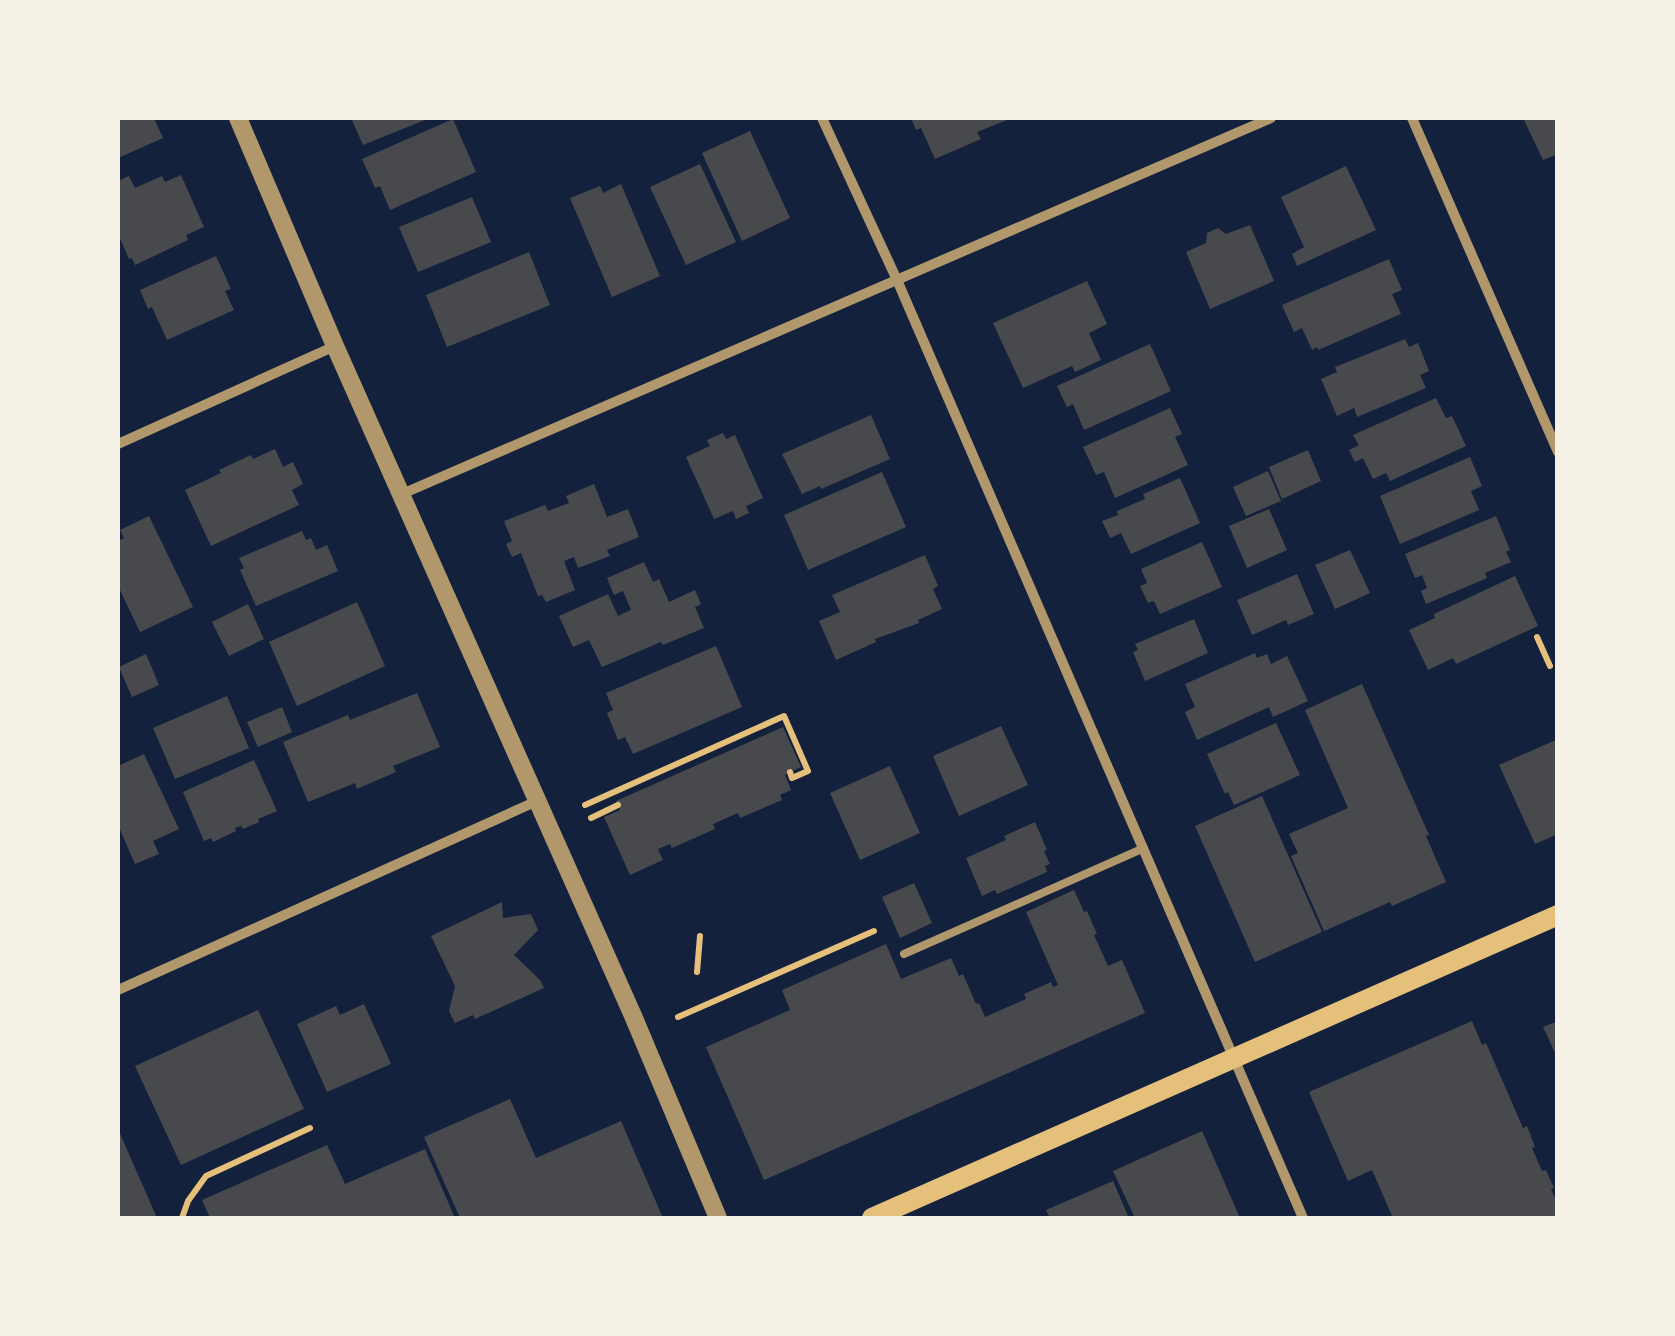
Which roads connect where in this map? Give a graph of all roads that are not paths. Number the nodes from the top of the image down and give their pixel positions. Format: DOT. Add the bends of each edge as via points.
graph roads {
  1 [pos="238,118"];
  2 [pos="822,118"];
  3 [pos="1272,118"];
  4 [pos="1412,118"];
  5 [pos="897,280"];
  6 [pos="334,346"];
  7 [pos="118,444"];
  8 [pos="1558,452"];
  9 [pos="402,494"];
  10 [pos="537,801"];
  11 [pos="1144,848"];
  12 [pos="1558,915"];
  13 [pos="904,954"];
  14 [pos="118,990"];
  15 [pos="1236,1058"];
  16 [pos="718,1218"];
  17 [pos="872,1218"];
  18 [pos="1303,1218"];
  1 -- 6 [label="street"];
  2 -- 5 [label="street"];
  3 -- 5 [label="street"];
  4 -- 8 [label="street"];
  5 -- 9 [label="street"];
  5 -- 11 [label="street"];
  6 -- 7 [label="street"];
  6 -- 9 [label="street"];
  9 -- 10 [label="street"];
  10 -- 14 [label="street"];
  10 -- 16 [label="street"];
  11 -- 13 [label="lane"];
  11 -- 15 [label="street"];
  12 -- 15 [label="main road"];
  15 -- 17 [label="main road"];
  15 -- 18 [label="street"];
}
